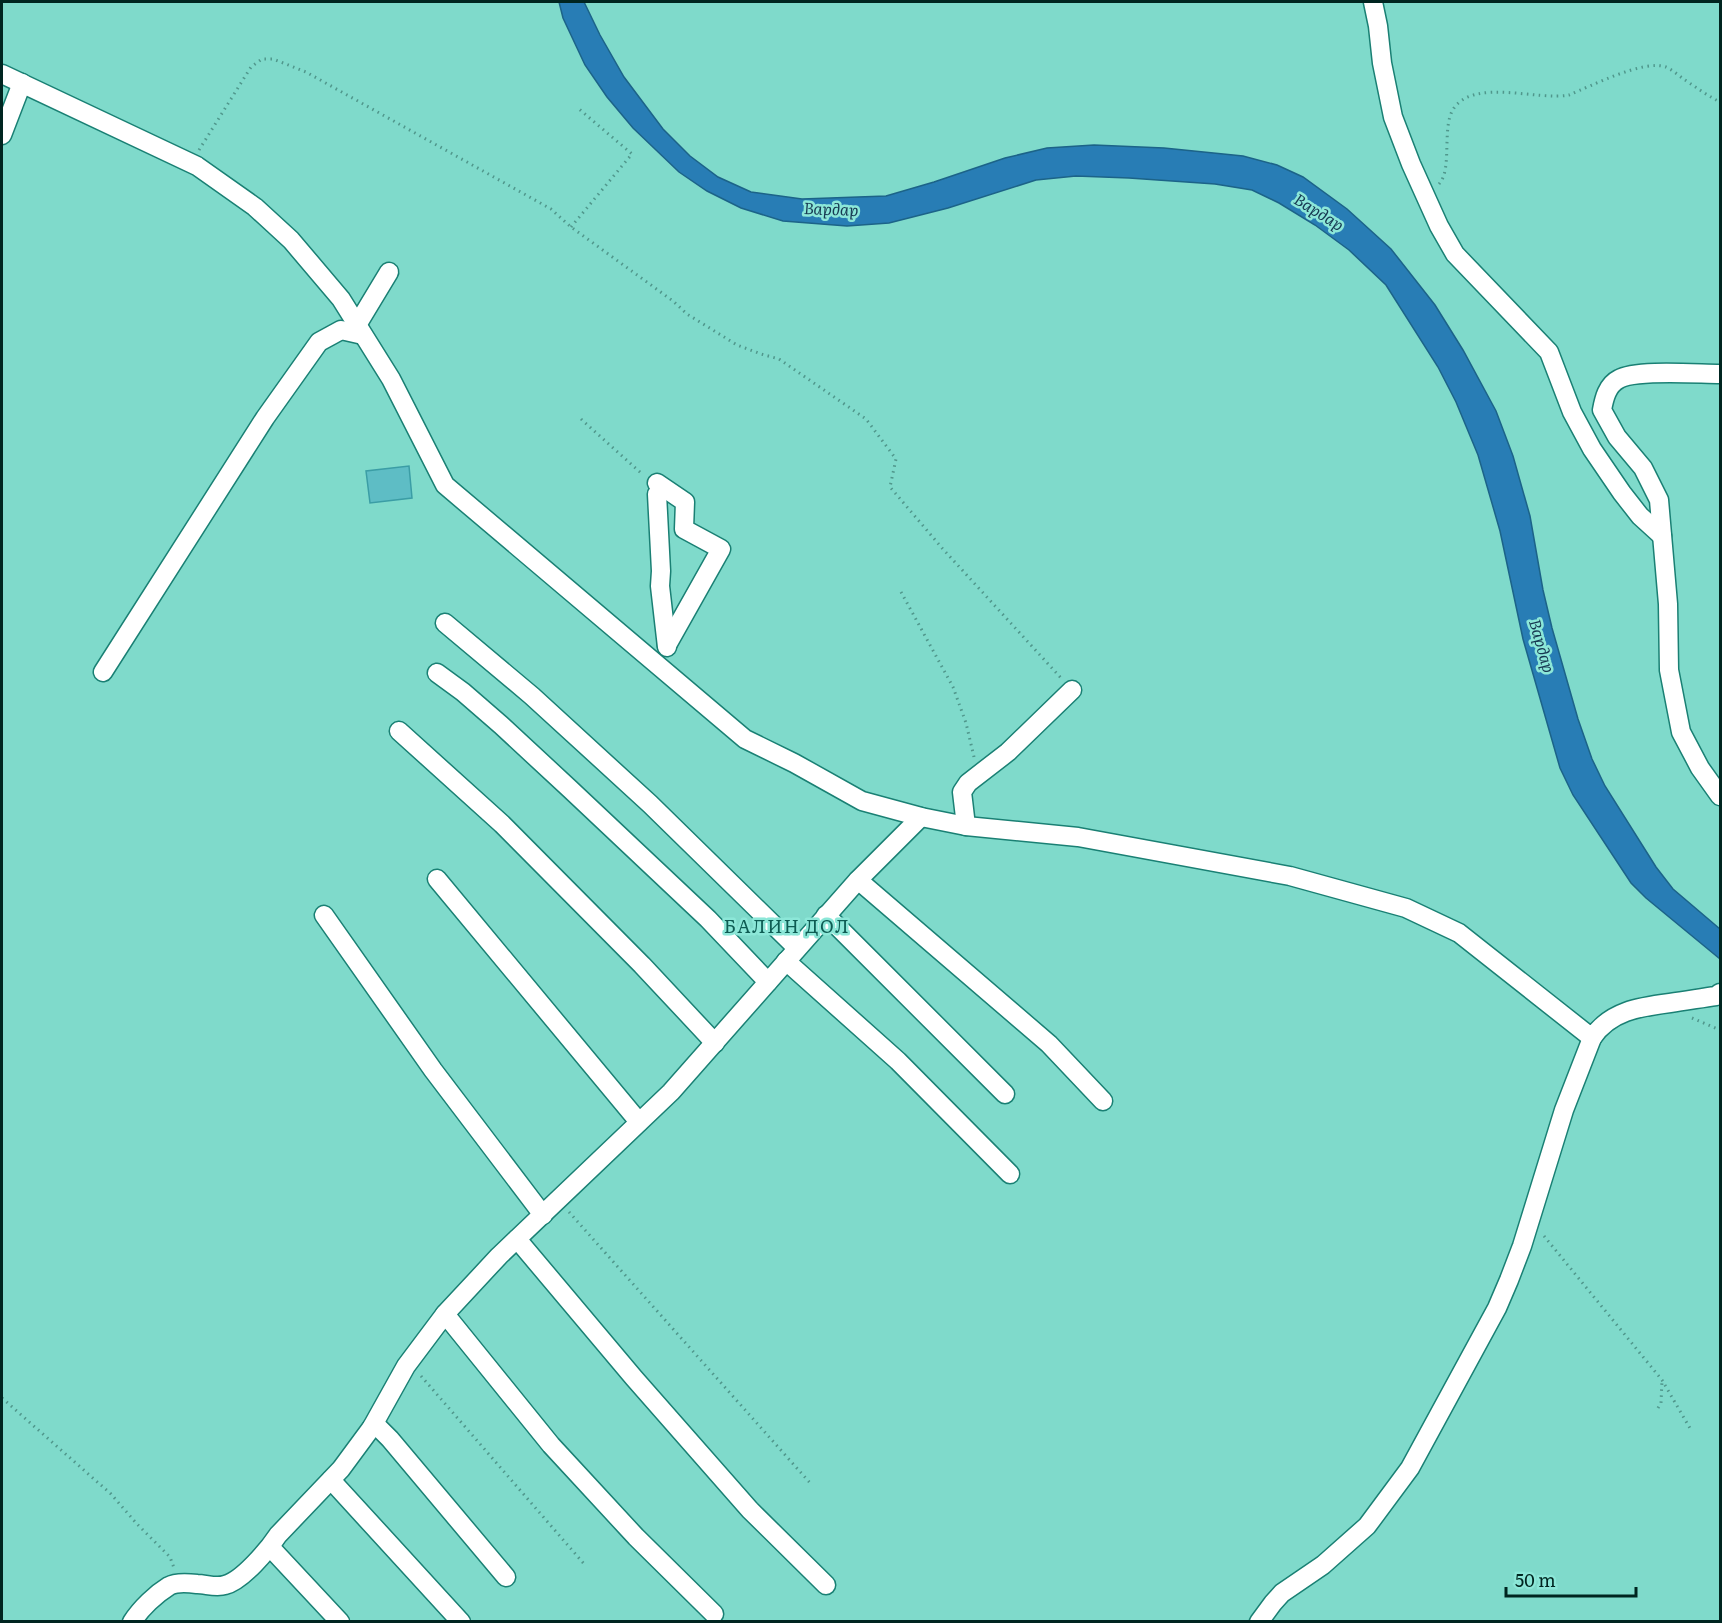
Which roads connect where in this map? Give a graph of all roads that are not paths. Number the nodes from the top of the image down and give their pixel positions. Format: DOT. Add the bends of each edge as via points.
graph roads {
  1 [pos="1372,2"];
  2 [pos="2,74"];
  3 [pos="22,83"];
  4 [pos="2,135"];
  5 [pos="388,272"];
  6 [pos="360,330"];
  7 [pos="1720,374"];
  8 [pos="1662,536"];
  9 [pos="445,623"];
  10 [pos="667,645"];
  11 [pos="103,672"];
  12 [pos="437,673"];
  13 [pos="681,687"];
  14 [pos="1072,690"];
  15 [pos="399,731"];
  16 [pos="1720,796"];
  17 [pos="921,817"];
  18 [pos="966,826"];
  19 [pos="437,879"];
  20 [pos="858,880"];
  21 [pos="324,915"];
  22 [pos="826,915"];
  23 [pos="791,955"];
  24 [pos="768,982"];
  25 [pos="1718,995"];
  26 [pos="1592,1038"];
  27 [pos="715,1043"];
  28 [pos="1005,1094"];
  29 [pos="1103,1101"];
  30 [pos="639,1122"];
  31 [pos="1010,1174"];
  32 [pos="543,1215"];
  33 [pos="517,1239"];
  34 [pos="444,1314"];
  35 [pos="372,1427"];
  36 [pos="331,1480"];
  37 [pos="270,1547"];
  38 [pos="506,1577"];
  39 [pos="826,1585"];
  40 [pos="714,1614"];
  41 [pos="132,1622"];
  42 [pos="340,1622"];
  43 [pos="461,1622"];
  44 [pos="1259,1622"];
  1 -- 8 [label="street" via="1393,117 1439,226 1455,254 1549,352 1572,412 1592,449 1622,493"];
  2 -- 3 [label="street"];
  3 -- 4 [label="street"];
  3 -- 6 [label="street" via="190,163 255,207 291,240 341,299"];
  5 -- 6 [label="street"];
  6 -- 11 [label="street" via="341,330 319,342 265,418"];
  6 -- 13 [label="street" via="391,379 445,485"];
  7 -- 8 [label="street" via="1636,374 1617,379 1605,393 1602,410 1659,500"];
  8 -- 16 [label="street" via="1669,670 1681,732"];
  9 -- 23 [label="street" via="642,796"];
  10 -- 10 [label="street" via="660,586 657,489 685,502 684,529 721,549"];
  10 -- 13 [label="street" via="668,663"];
  12 -- 24 [label="street" via="501,724 708,919"];
  13 -- 17 [label="street" via="745,739 862,801"];
  14 -- 18 [label="street" via="1008,752 968,783 962,792"];
  15 -- 27 [label="street" via="502,824"];
  17 -- 18 [label="street"];
  17 -- 20 [label="street"];
  18 -- 26 [label="street" via="1078,837 1290,876 1406,908 1459,933"];
  19 -- 30 [label="street"];
  20 -- 22 [label="street"];
  20 -- 29 [label="street" via="1049,1044"];
  21 -- 32 [label="street" via="433,1070"];
  22 -- 23 [label="street"];
  22 -- 28 [label="street"];
  23 -- 24 [label="street"];
  23 -- 31 [label="street"];
  24 -- 27 [label="street"];
  25 -- 26 [label="street" via="1628,1010 1606,1022"];
  26 -- 44 [label="street" via="1564,1110 1522,1246 1497,1308 1410,1468 1367,1526 1323,1565 1282,1593"];
  27 -- 30 [label="street"];
  30 -- 32 [label="street"];
  32 -- 33 [label="street"];
  33 -- 34 [label="street"];
  33 -- 39 [label="street" via="750,1510"];
  34 -- 35 [label="street" via="406,1366"];
  34 -- 40 [label="street" via="550,1445"];
  35 -- 36 [label="street"];
  35 -- 38 [label="street" via="377,1426 390,1439"];
  36 -- 37 [label="street"];
  36 -- 43 [label="street"];
  37 -- 41 [label="street" via="235,1581 225,1585 171,1585"];
  37 -- 42 [label="street"];
}
